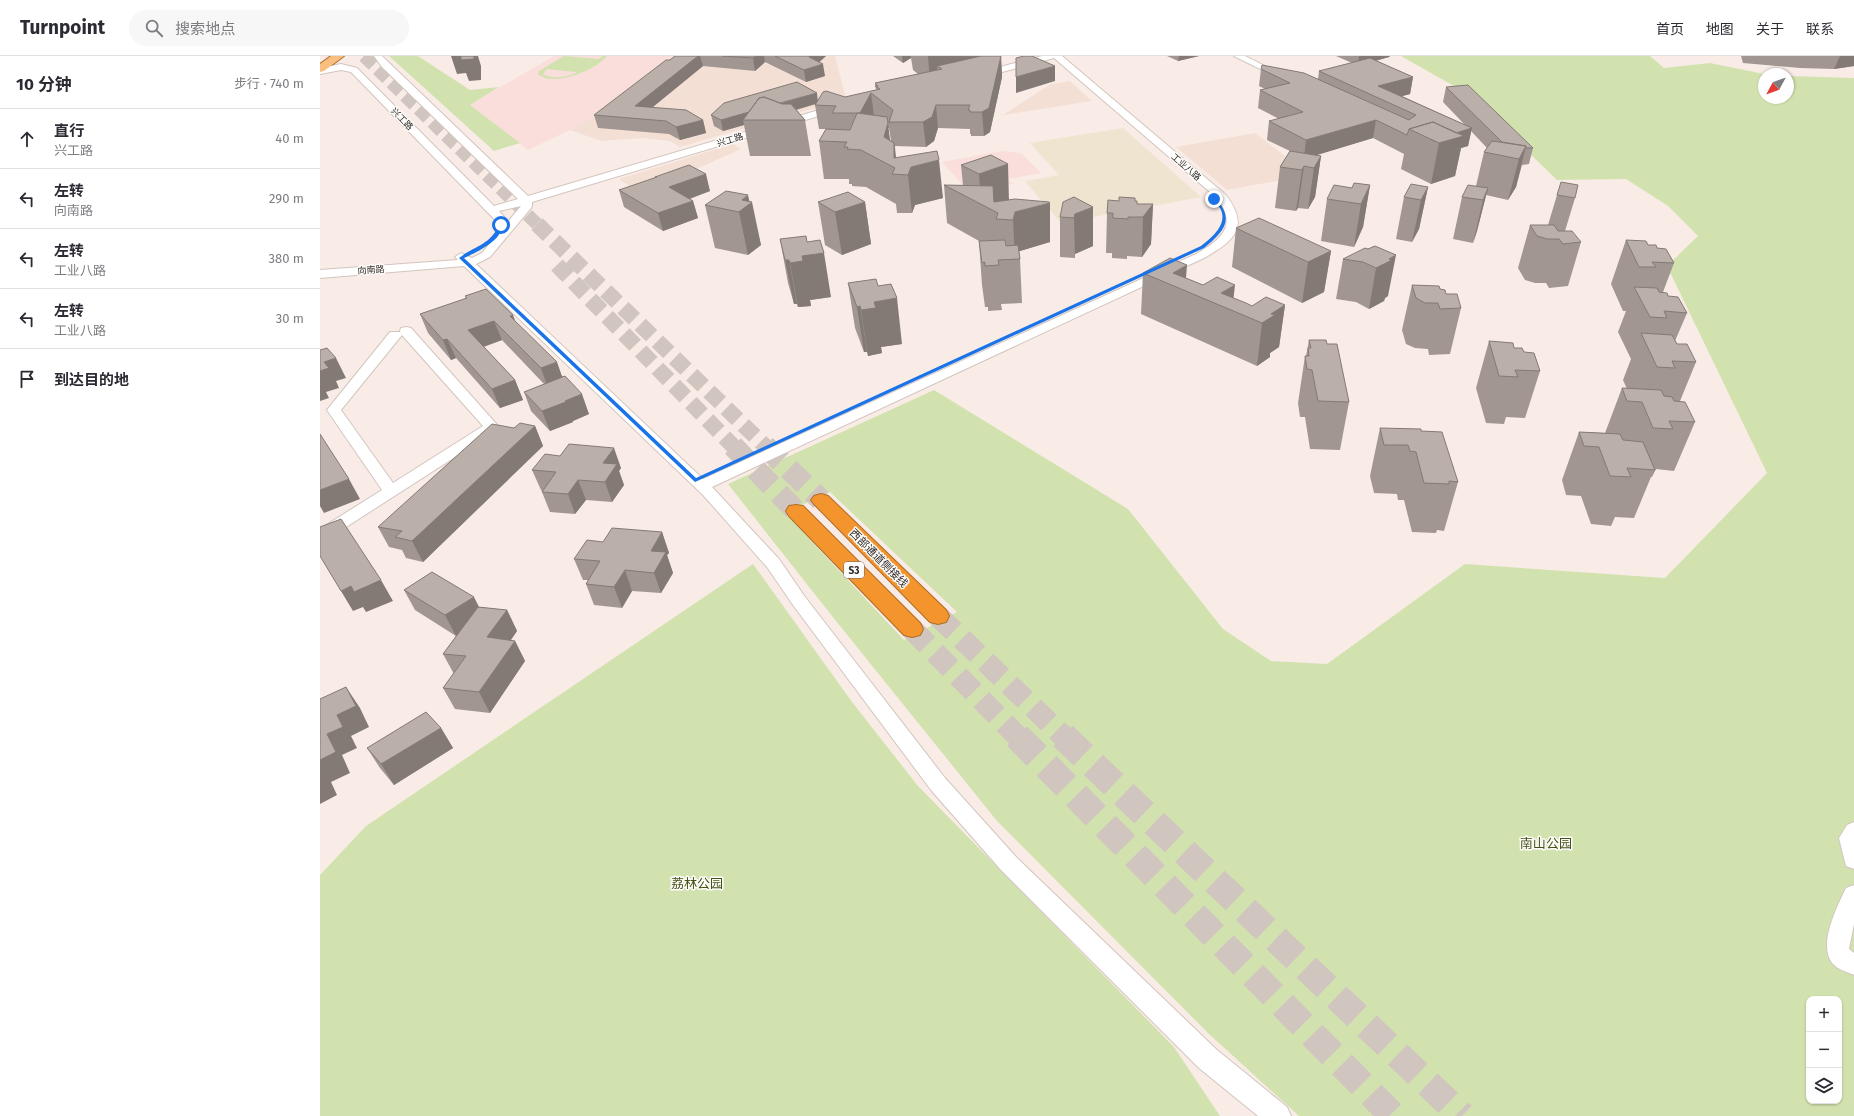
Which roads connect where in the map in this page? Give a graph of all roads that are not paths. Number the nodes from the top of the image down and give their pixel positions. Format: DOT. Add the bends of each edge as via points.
graph roads {
  1 [pos="338,56"];
  2 [pos="378,56"];
  3 [pos="1051,56"];
  4 [pos="1057,56"];
  5 [pos="1238,56"];
  6 [pos="320,70"];
  7 [pos="972,77"];
  8 [pos="1294,82"];
  9 [pos="847,106"];
  10 [pos="526,200"];
  11 [pos="492,210"];
  12 [pos="464,260"];
  13 [pos="321,275"];
  14 [pos="702,487"];
  15 [pos="391,491"];
  16 [pos="821,500"];
  17 [pos="796,511"];
  18 [pos="320,536"];
  19 [pos="938,616"];
  20 [pos="912,629"];
  21 [pos="1854,831"];
  22 [pos="1854,860"];
  23 [pos="1854,895"];
  24 [pos="1854,964"];
  25 [pos="1278,1116"];
  1 -- 6 [label="main road"];
  2 -- 10 [label="street"];
  3 -- 7 [label="street"];
  3 -- 14 [label="street, 工业八路" via="1214,199 1224,214 1222,228 1218,234 1192,253"];
  4 -- 14 [label="street, 工业八路" via="1222,197 1233,214 1228,236 1200,256"];
  5 -- 8 [label="street"];
  6 -- 11 [label="street, 兴工路" via="341,67 354,70"];
  9 -- 10 [label="street, 兴工路"];
  10 -- 11 [label="street, 兴工路"];
  10 -- 12 [label="street" via="525,210 486,255"];
  11 -- 12 [label="street, 兴工路" via="501,220 499,231"];
  12 -- 13 [label="street, 向南路"];
  12 -- 14 [label="street"];
  14 -- 25 [label="street" via="773,563 938,784 971,823 1009,864 1208,1059"];
  15 -- 15 [label="street" via="492,427 401,333 334,410"];
  15 -- 18 [label="street"];
  16 -- 19 [label="highway, 西部通道侧接线 / S3"];
  17 -- 20 [label="highway, S3"];
  21 -- 22 [label="street" via="1850,838"];
  23 -- 24 [label="street" via="1836,943 1838,954"];
}
